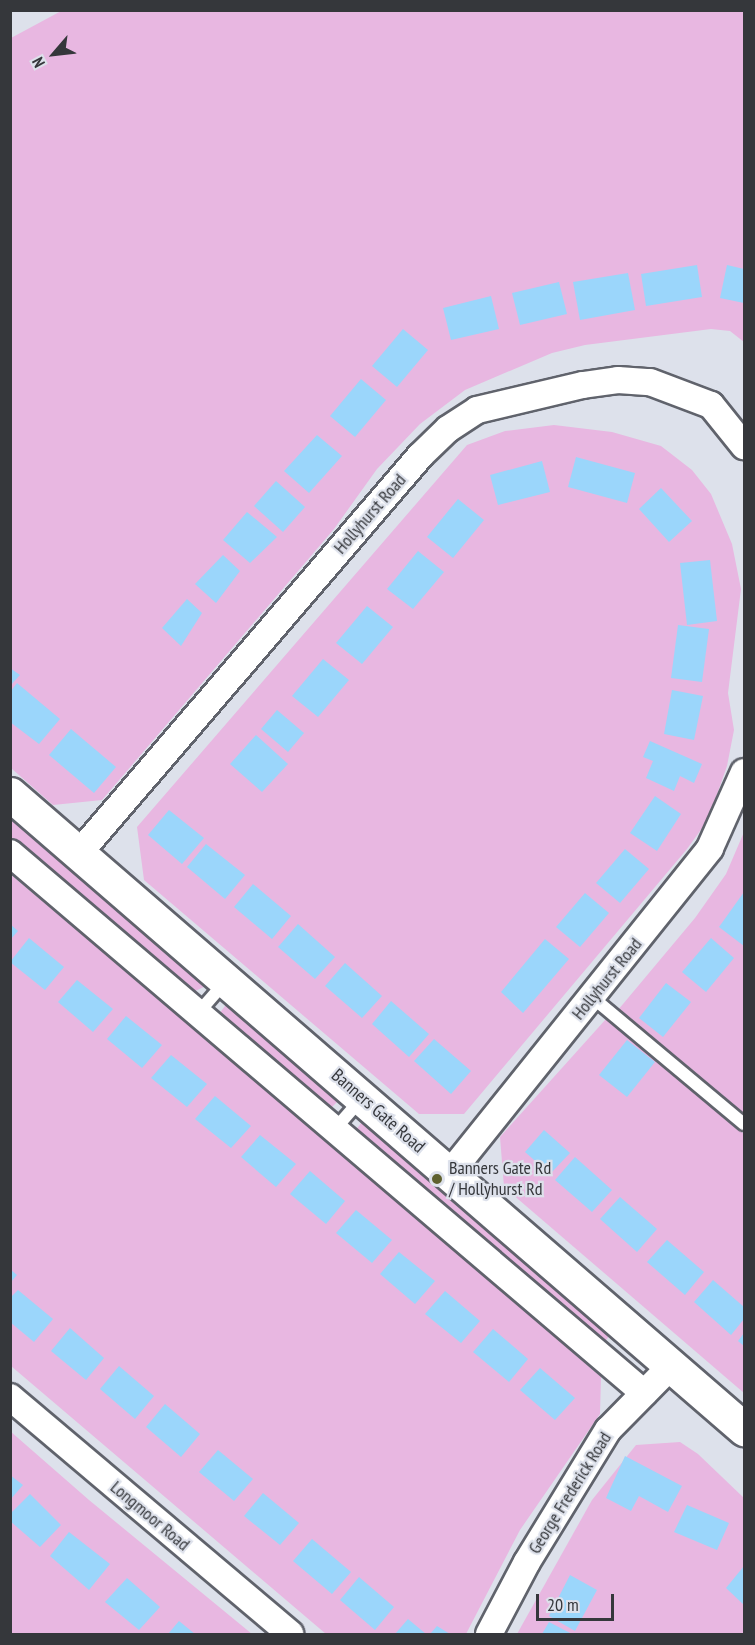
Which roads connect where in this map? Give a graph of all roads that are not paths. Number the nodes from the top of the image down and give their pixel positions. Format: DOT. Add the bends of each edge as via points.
graph roads {
  1 [pos="744,446"];
  2 [pos="744,772"];
  3 [pos="10,794"];
  4 [pos="80,852"];
  5 [pos="10,853"];
  6 [pos="227,980"];
  7 [pos="592,997"];
  8 [pos="198,1013"];
  9 [pos="363,1097"];
  10 [pos="744,1124"];
  11 [pos="335,1129"];
  12 [pos="450,1173"];
  13 [pos="671,1366"];
  14 [pos="644,1393"];
  15 [pos="10,1397"];
  16 [pos="744,1429"];
  17 [pos="290,1635"];
  18 [pos="489,1635"];
  1 -- 4 [label="street, Hollyhurst Road" via="711,405 650,382 618,380 583,385 477,410 448,429 420,456"];
  2 -- 7 [label="street, Hollyhurst Road" via="710,848"];
  3 -- 4 [label="street, Banners Gate Road"];
  4 -- 6 [label="street, Banners Gate Road"];
  5 -- 8 [label="street"];
  6 -- 8 [label="lane"];
  6 -- 9 [label="street, Banners Gate Road"];
  7 -- 10 [label="lane"];
  7 -- 12 [label="street, Hollyhurst Road"];
  8 -- 11 [label="street"];
  9 -- 11 [label="lane"];
  9 -- 12 [label="street, Banners Gate Road"];
  11 -- 14 [label="street"];
  12 -- 13 [label="street, Banners Gate Road"];
  13 -- 14 [label="street, George Frederick Road"];
  13 -- 16 [label="street, Banners Gate Road"];
  14 -- 18 [label="street, George Frederick Road" via="608,1430 527,1562"];
  15 -- 17 [label="street, Longmoor Road"];
}
